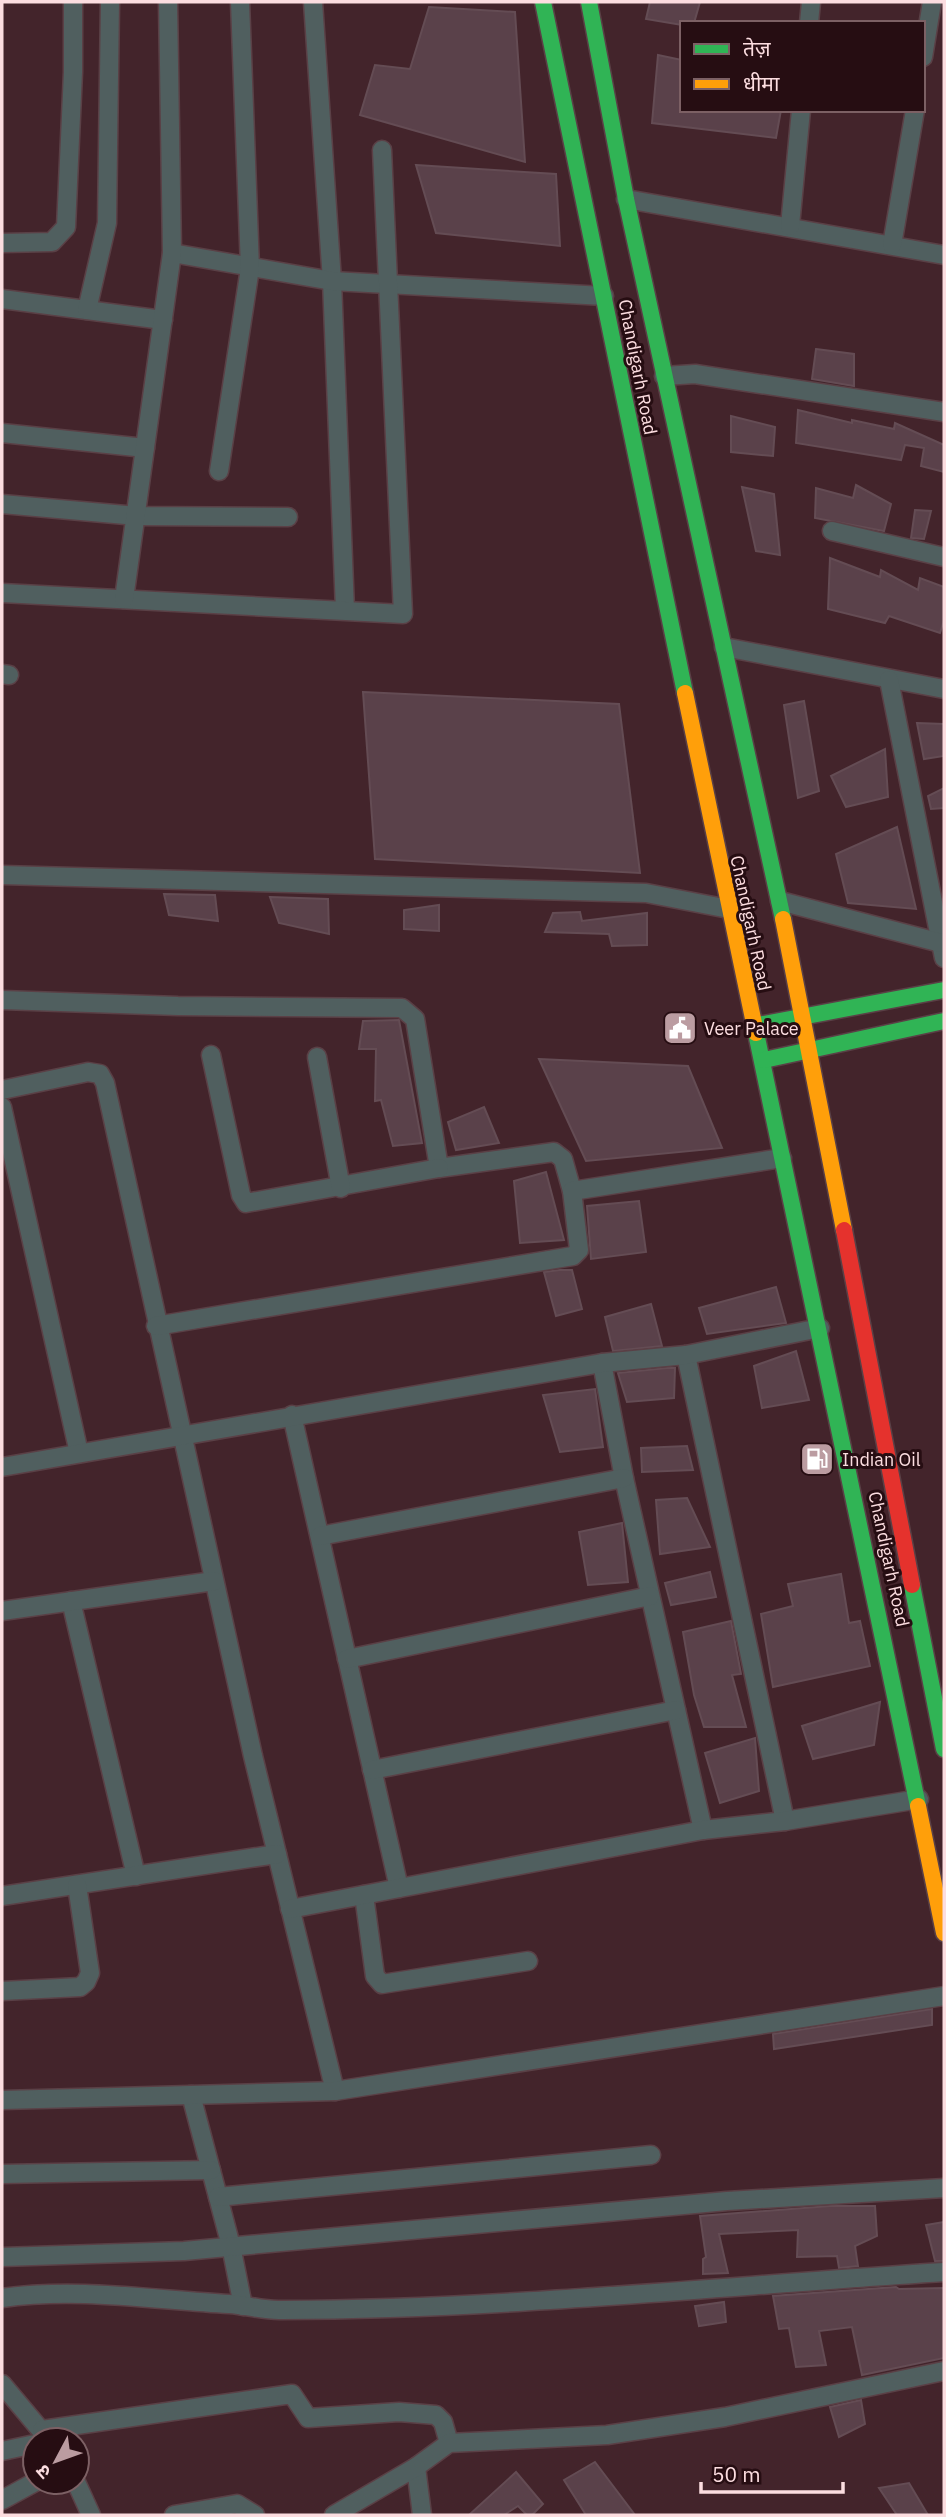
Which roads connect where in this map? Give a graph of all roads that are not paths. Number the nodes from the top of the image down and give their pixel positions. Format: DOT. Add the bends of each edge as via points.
graph roads {
  1 [pos="73,2"];
  2 [pos="110,2"];
  3 [pos="168,2"];
  4 [pos="240,2"];
  5 [pos="313,2"];
  6 [pos="543,2"];
  7 [pos="589,2"];
  8 [pos="811,2"];
  9 [pos="932,2"];
  10 [pos="809,21"];
  11 [pos="925,45"];
  12 [pos="801,112"];
  13 [pos="915,112"];
  14 [pos="382,150"];
  15 [pos="626,199"];
  16 [pos="790,226"];
  17 [pos="2,243"];
  18 [pos="892,245"];
  19 [pos="172,253"];
  20 [pos="944,255"];
  21 [pos="250,268"];
  22 [pos="332,281"];
  23 [pos="386,283"];
  24 [pos="604,296"];
  25 [pos="2,299"];
  26 [pos="87,310"];
  27 [pos="163,320"];
  28 [pos="664,376"];
  29 [pos="944,412"];
  30 [pos="2,433"];
  31 [pos="145,448"];
  32 [pos="219,471"];
  33 [pos="2,504"];
  34 [pos="137,516"];
  35 [pos="288,517"];
  36 [pos="832,531"];
  37 [pos="944,557"];
  38 [pos="2,593"];
  39 [pos="124,599"];
  40 [pos="345,610"];
  41 [pos="724,648"];
  42 [pos="889,680"];
  43 [pos="944,689"];
  44 [pos="2,875"];
  45 [pos="780,901"];
  46 [pos="729,909"];
  47 [pos="943,950"];
  48 [pos="944,990"];
  49 [pos="2,1000"];
  50 [pos="802,1017"];
  51 [pos="944,1021"];
  52 [pos="754,1026"];
  53 [pos="808,1051"];
  54 [pos="211,1055"];
  55 [pos="317,1057"];
  56 [pos="764,1060"];
  57 [pos="2,1090"];
  58 [pos="2,1107"];
  59 [pos="782,1158"];
  60 [pos="439,1168"];
  61 [pos="341,1188"];
  62 [pos="572,1191"];
  63 [pos="156,1326"];
  64 [pos="820,1328"];
  65 [pos="685,1355"];
  66 [pos="602,1363"];
  67 [pos="292,1415"];
  68 [pos="181,1435"];
  69 [pos="79,1453"];
  70 [pos="2,1467"];
  71 [pos="624,1478"];
  72 [pos="320,1536"];
  73 [pos="214,1581"];
  74 [pos="650,1596"];
  75 [pos="71,1601"];
  76 [pos="2,1611"];
  77 [pos="347,1659"];
  78 [pos="676,1710"];
  79 [pos="944,1749"];
  80 [pos="372,1770"];
  81 [pos="919,1799"];
  82 [pos="785,1822"];
  83 [pos="703,1830"];
  84 [pos="277,1854"];
  85 [pos="136,1876"];
  86 [pos="77,1885"];
  87 [pos="399,1888"];
  88 [pos="364,1895"];
  89 [pos="2,1896"];
  90 [pos="290,1909"];
  91 [pos="944,1933"];
  92 [pos="528,1961"];
  93 [pos="2,1991"];
  94 [pos="944,1996"];
  95 [pos="335,2091"];
  96 [pos="191,2095"];
  97 [pos="2,2100"];
  98 [pos="651,2155"];
  99 [pos="211,2170"];
  100 [pos="2,2174"];
  101 [pos="944,2188"];
  102 [pos="218,2197"];
  103 [pos="231,2246"];
  104 [pos="2,2257"];
  105 [pos="944,2272"];
  106 [pos="2,2298"];
  107 [pos="243,2306"];
  108 [pos="944,2371"];
  109 [pos="2,2384"];
  110 [pos="34,2426"];
  111 [pos="91,2430"];
  112 [pos="449,2443"];
  113 [pos="21,2446"];
  114 [pos="2,2451"];
  115 [pos="416,2467"];
  116 [pos="21,2490"];
  117 [pos="82,2496"];
  118 [pos="2,2500"];
  119 [pos="90,2515"];
  120 [pos="174,2515"];
  121 [pos="255,2515"];
  122 [pos="334,2515"];
  123 [pos="422,2515"];
  1 -- 17 [label="street" via="65,227 52,242"];
  2 -- 26 [label="street" via="107,223"];
  3 -- 19 [label="street"];
  4 -- 21 [label="street"];
  5 -- 22 [label="street"];
  6 -- 24 [label="main road, Chandigarh Road"];
  7 -- 15 [label="main road, Chandigarh Road"];
  8 -- 10 [label="street"];
  9 -- 11 [label="street"];
  12 -- 16 [label="street"];
  13 -- 18 [label="street"];
  14 -- 23 [label="street"];
  15 -- 16 [label="street"];
  15 -- 28 [label="main road, Chandigarh Road"];
  16 -- 18 [label="street"];
  18 -- 20 [label="street"];
  19 -- 21 [label="street"];
  19 -- 27 [label="street"];
  21 -- 22 [label="street"];
  21 -- 32 [label="street"];
  22 -- 23 [label="street"];
  22 -- 40 [label="street"];
  23 -- 24 [label="street"];
  23 -- 40 [label="street" via="405,610 398,617"];
  24 -- 46 [label="main road, Chandigarh Road"];
  25 -- 26 [label="street"];
  26 -- 27 [label="street"];
  27 -- 31 [label="street"];
  28 -- 29 [label="street" via="695,374"];
  28 -- 41 [label="main road, Chandigarh Road"];
  30 -- 31 [label="street"];
  31 -- 34 [label="street"];
  33 -- 34 [label="street"];
  34 -- 35 [label="street"];
  34 -- 39 [label="street"];
  36 -- 37 [label="street"];
  38 -- 39 [label="street"];
  39 -- 40 [label="street"];
  41 -- 42 [label="street"];
  41 -- 45 [label="main road, Chandigarh Road"];
  42 -- 43 [label="street"];
  42 -- 47 [label="street"];
  44 -- 46 [label="street" via="646,893"];
  45 -- 47 [label="street"];
  45 -- 50 [label="main road, Chandigarh Road"];
  46 -- 52 [label="main road, Chandigarh Road"];
  48 -- 50 [label="main road"];
  49 -- 60 [label="street" via="402,1008 415,1019"];
  50 -- 52 [label="main road"];
  50 -- 53 [label="main road, Chandigarh Road"];
  51 -- 53 [label="main road"];
  52 -- 56 [label="main road, Chandigarh Road"];
  53 -- 56 [label="main road"];
  53 -- 79 [label="main road, Chandigarh Road"];
  54 -- 61 [label="street" via="244,1201 250,1204"];
  55 -- 61 [label="street"];
  56 -- 59 [label="main road, Chandigarh Road"];
  57 -- 63 [label="street" via="88,1072 103,1077"];
  58 -- 69 [label="street"];
  59 -- 62 [label="street"];
  59 -- 64 [label="main road, Chandigarh Road"];
  60 -- 61 [label="street"];
  60 -- 62 [label="street" via="554,1152 563,1159"];
  62 -- 63 [label="street" via="579,1250 573,1256"];
  63 -- 68 [label="street"];
  64 -- 65 [label="street"];
  64 -- 81 [label="main road, Chandigarh Road"];
  65 -- 66 [label="street"];
  65 -- 82 [label="street"];
  66 -- 67 [label="street"];
  66 -- 71 [label="street"];
  67 -- 68 [label="street"];
  67 -- 72 [label="street"];
  68 -- 69 [label="street"];
  68 -- 73 [label="street"];
  69 -- 70 [label="street"];
  71 -- 72 [label="street"];
  71 -- 74 [label="street"];
  72 -- 77 [label="street"];
  73 -- 75 [label="street"];
  73 -- 84 [label="street"];
  74 -- 77 [label="street"];
  74 -- 78 [label="street"];
  75 -- 76 [label="street"];
  75 -- 85 [label="street"];
  77 -- 80 [label="street"];
  78 -- 80 [label="street"];
  78 -- 83 [label="street"];
  80 -- 87 [label="street"];
  81 -- 82 [label="street"];
  81 -- 91 [label="main road, Chandigarh Road"];
  82 -- 83 [label="street"];
  83 -- 87 [label="street"];
  84 -- 85 [label="street"];
  84 -- 90 [label="street"];
  85 -- 86 [label="street"];
  86 -- 89 [label="street"];
  86 -- 93 [label="street" via="90,1973 86,1982 80,1987"];
  87 -- 88 [label="street"];
  88 -- 90 [label="street"];
  88 -- 92 [label="street" via="376,1976 382,1984"];
  90 -- 95 [label="street"];
  94 -- 95 [label="street"];
  95 -- 96 [label="street"];
  96 -- 97 [label="street"];
  96 -- 99 [label="street"];
  98 -- 102 [label="street"];
  99 -- 100 [label="street"];
  99 -- 102 [label="street"];
  101 -- 103 [label="street" via="727,2201"];
  102 -- 103 [label="street"];
  103 -- 104 [label="street"];
  103 -- 107 [label="street"];
  105 -- 107 [label="street" via="459,2305 278,2311"];
  106 -- 107 [label="street" via="60,2295"];
  108 -- 112 [label="street" via="725,2417 607,2435"];
  109 -- 110 [label="street"];
  111 -- 112 [label="street" via="292,2393 308,2418 436,2415"];
  112 -- 115 [label="street"];
  113 -- 114 [label="street"];
  115 -- 122 [label="street"];
  115 -- 123 [label="street"];
  116 -- 118 [label="street"];
  117 -- 119 [label="street"];
  120 -- 121 [label="street" via="231,2504 242,2505"];
}
